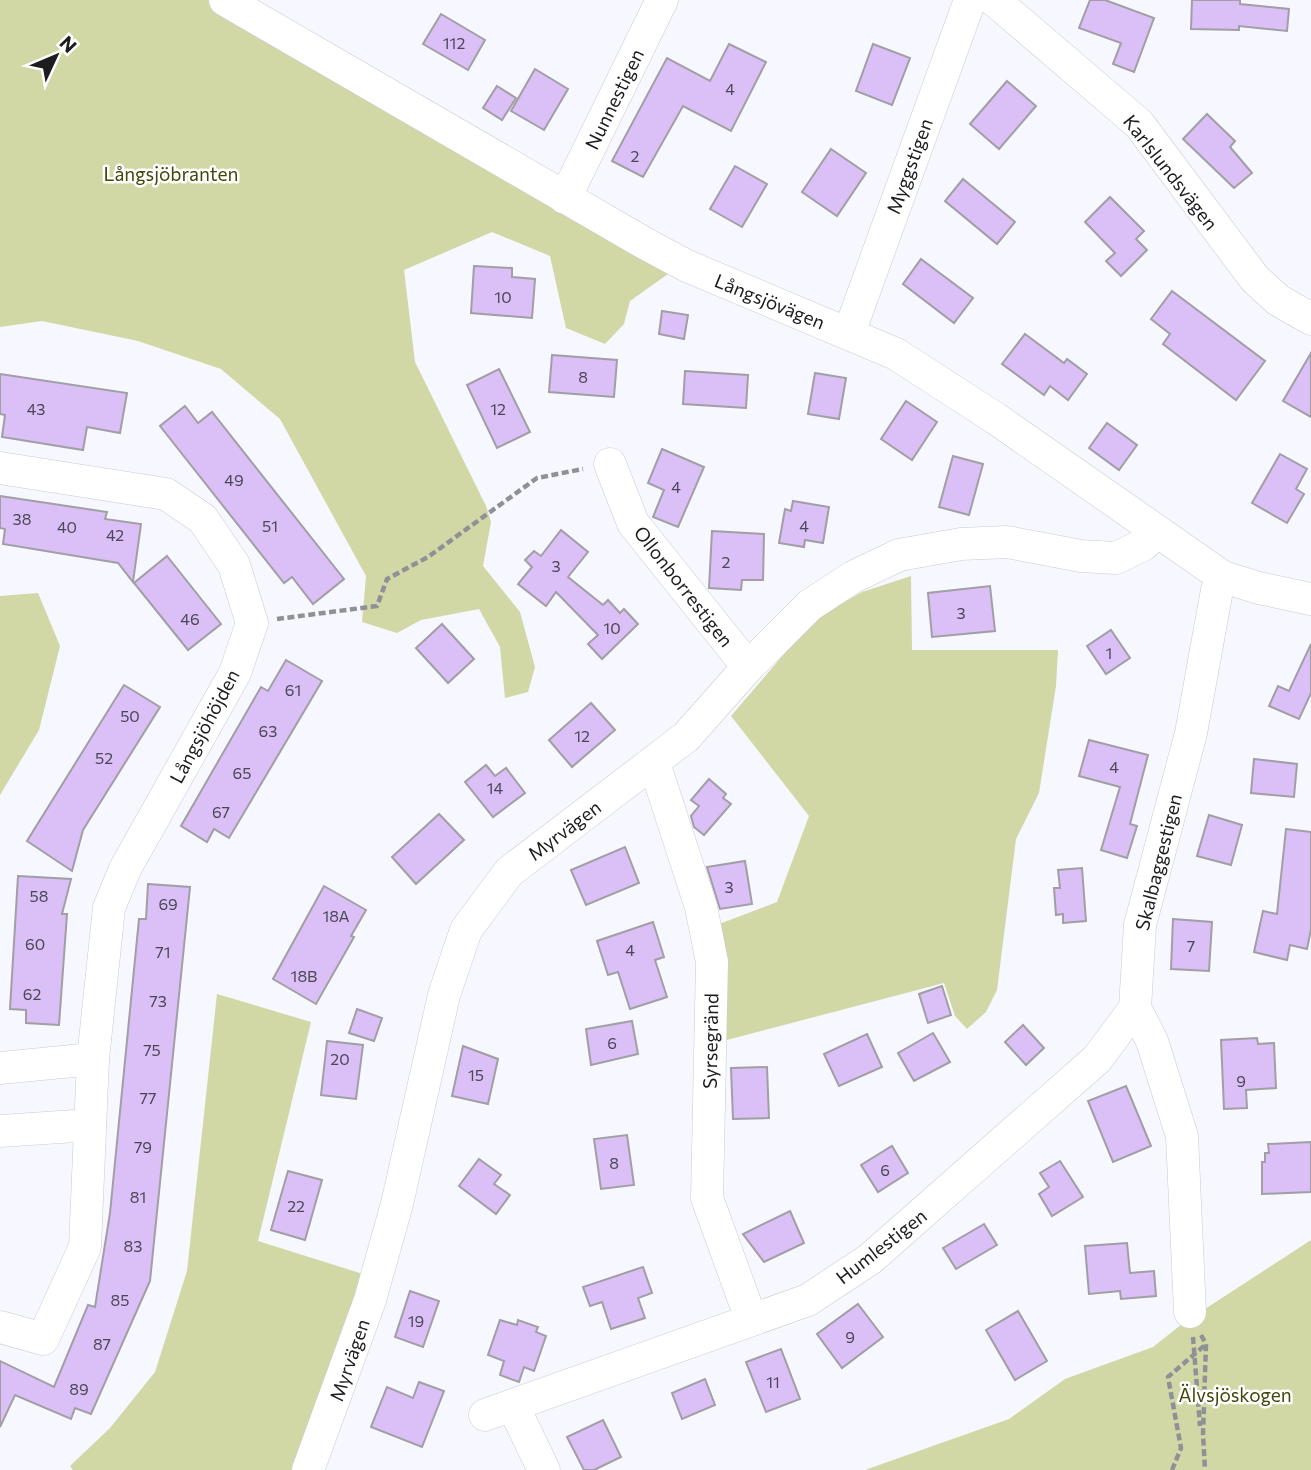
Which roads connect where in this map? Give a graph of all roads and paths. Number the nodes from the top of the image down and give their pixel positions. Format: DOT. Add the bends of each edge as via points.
graph roads {
  1 [pos="225,0"];
  2 [pos="662,0"];
  3 [pos="970,0"];
  4 [pos="994,0"];
  5 [pos="565,198"];
  6 [pos="1311,319"];
  7 [pos="849,332"];
  8 [pos="610,464"];
  9 [pos="0,468"];
  10 [pos="1156,532"];
  11 [pos="1223,577"];
  12 [pos="1311,599"];
  13 [pos="252,623"];
  14 [pos="748,667"];
  15 [pos="654,763"];
  16 [pos="1135,1008"];
  17 [pos="93,1059"];
  18 [pos="0,1068"];
  19 [pos="90,1125"];
  20 [pos="0,1131"];
  21 [pos="1191,1312"];
  22 [pos="751,1319"];
  23 [pos="0,1326"];
  24 [pos="1206,1344"];
  25 [pos="1194,1354"];
  26 [pos="308,1470"];
  27 [pos="544,1470"];
  28 [pos="1172,1470"];
  29 [pos="1205,1470"];
  1 -- 5 [label="street, Långsjövägen"];
  2 -- 5 [label="street, Nunnestigen"];
  3 -- 7 [label="street, Myggstigen"];
  4 -- 6 [label="street, Karlslundsvägen" via="1139,124 1255,279 1278,300"];
  5 -- 7 [label="street, Långsjövägen" via="687,266"];
  7 -- 10 [label="street, Långsjövägen" via="896,355 995,418"];
  8 -- 13 [label="path" via="537,478 428,557 387,579 377,606"];
  8 -- 14 [label="street, Ollonborrestigen" via="633,523"];
  9 -- 13 [label="street" via="166,494 203,519 219,542 234,565"];
  10 -- 11 [label="street, Långsjövägen"];
  10 -- 14 [label="street, Myrvägen" via="1143,545 1116,558 1007,542 961,544 899,555 810,605"];
  11 -- 12 [label="street, Långsjövägen"];
  11 -- 16 [label="street, Skalbaggestigen" via="1191,733 1140,925"];
  13 -- 17 [label="street, Långsjöhöjden" via="235,673 125,869 109,908"];
  14 -- 15 [label="street, Myrvägen" via="686,737"];
  15 -- 22 [label="street, Syrsegränd" via="701,907 712,962 707,1198"];
  15 -- 26 [label="street, Myrvägen" via="509,872 466,930 444,995 397,1204 370,1300"];
  16 -- 21 [label="street" via="1152,1041 1182,1136"];
  16 -- 22 [label="street, Humlestigen" via="1097,1059 870,1259 808,1300"];
  17 -- 18 [label="street"];
  17 -- 19 [label="street, Långsjöhöjden"];
  19 -- 20 [label="street"];
  19 -- 23 [label="street, Långsjöhöjden" via="85,1247 43,1339"];
  21 -- 24 [label="path"];
  21 -- 25 [label="path"];
  22 -- 27 [label="street, Humlestigen" via="499,1411"];
  24 -- 25 [label="path"];
  24 -- 29 [label="path"];
  25 -- 28 [label="path" via="1168,1377 1181,1448"];
  25 -- 29 [label="path"];
}
